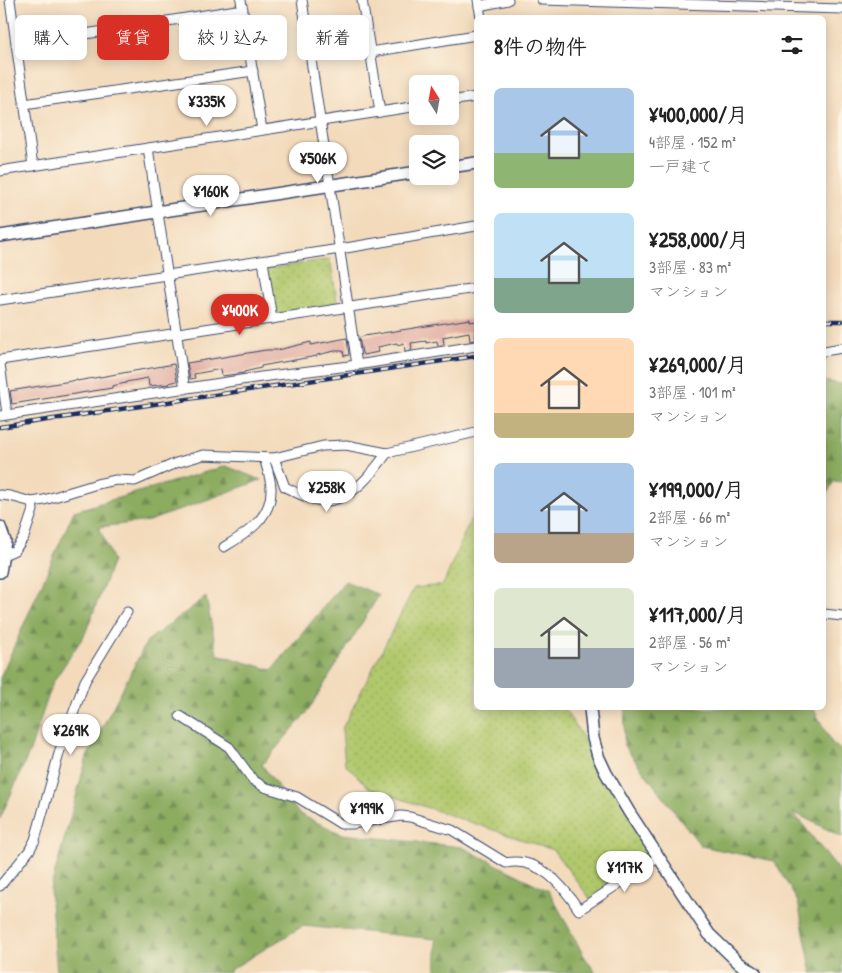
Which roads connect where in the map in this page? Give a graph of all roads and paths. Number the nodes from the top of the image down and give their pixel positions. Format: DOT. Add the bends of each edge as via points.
graph roads {
  1 [pos="10,0"];
  2 [pos="302,0"];
  3 [pos="362,0"];
  4 [pos="508,0"];
  5 [pos="542,0"];
  6 [pos="479,3"];
  7 [pos="242,4"];
  8 [pos="842,9"];
  9 [pos="87,32"];
  10 [pos="474,35"];
  11 [pos="15,38"];
  12 [pos="371,52"];
  13 [pos="18,60"];
  14 [pos="253,71"];
  15 [pos="474,97"];
  16 [pos="459,100"];
  17 [pos="24,104"];
  18 [pos="409,107"];
  19 [pos="380,112"];
  20 [pos="320,120"];
  21 [pos="262,130"];
  22 [pos="148,148"];
  23 [pos="474,163"];
  24 [pos="32,166"];
  25 [pos="459,166"];
  26 [pos="0,171"];
  27 [pos="409,173"];
  28 [pos="330,186"];
  29 [pos="158,212"];
  30 [pos="474,226"];
  31 [pos="0,236"];
  32 [pos="340,249"];
  33 [pos="263,261"];
  34 [pos="168,275"];
  35 [pos="474,288"];
  36 [pos="0,300"];
  37 [pos="348,307"];
  38 [pos="272,319"];
  39 [pos="176,333"];
  40 [pos="474,346"];
  41 [pos="842,348"];
  42 [pos="826,351"];
  43 [pos="0,360"];
  44 [pos="0,364"];
  45 [pos="357,365"];
  46 [pos="185,389"];
  47 [pos="4,415"];
  48 [pos="474,432"];
  49 [pos="387,453"];
  50 [pos="269,458"];
  51 [pos="0,495"];
  52 [pos="32,502"];
  53 [pos="0,527"];
  54 [pos="224,547"];
  55 [pos="4,555"];
  56 [pos="0,572"];
  57 [pos="127,612"];
  58 [pos="826,614"];
  59 [pos="842,616"];
  60 [pos="590,710"];
  61 [pos="180,716"];
  62 [pos="659,857"];
  63 [pos="0,886"];
  64 [pos="756,973"];
  1 -- 11 [label="street"];
  2 -- 20 [label="street"];
  3 -- 12 [label="street"];
  4 -- 6 [label="street"];
  5 -- 8 [label="street"];
  7 -- 9 [label="street"];
  7 -- 14 [label="street"];
  10 -- 12 [label="street"];
  12 -- 19 [label="street"];
  13 -- 17 [label="street"];
  14 -- 17 [label="street"];
  14 -- 21 [label="street"];
  15 -- 16 [label="street"];
  17 -- 24 [label="street"];
  18 -- 19 [label="street"];
  19 -- 20 [label="street"];
  20 -- 21 [label="street"];
  20 -- 28 [label="street"];
  21 -- 22 [label="street"];
  22 -- 24 [label="street"];
  22 -- 29 [label="street"];
  23 -- 25 [label="street"];
  24 -- 26 [label="street"];
  27 -- 28 [label="street"];
  28 -- 29 [label="street"];
  28 -- 32 [label="street"];
  29 -- 31 [label="street"];
  29 -- 34 [label="street"];
  30 -- 32 [label="street"];
  32 -- 33 [label="street"];
  32 -- 37 [label="street"];
  33 -- 34 [label="street"];
  33 -- 38 [label="street"];
  34 -- 36 [label="street"];
  34 -- 39 [label="street"];
  35 -- 37 [label="street"];
  37 -- 38 [label="street"];
  37 -- 45 [label="street"];
  38 -- 39 [label="street"];
  39 -- 43 [label="street"];
  39 -- 46 [label="street"];
  40 -- 45 [label="street"];
  41 -- 42 [label="street"];
  44 -- 47 [label="street"];
  45 -- 46 [label="street"];
  46 -- 47 [label="street"];
  48 -- 49 [label="street"];
  49 -- 50 [label="street" via="346,445 323,446"];
  49 -- 50 [label="street" via="356,488 340,498 325,501 303,496 285,487"];
  50 -- 52 [label="street" via="203,455 136,481 116,480"];
  50 -- 54 [label="street" via="271,490 267,510 250,532"];
  51 -- 52 [label="street"];
  52 -- 55 [label="street" via="24,537 15,550"];
  53 -- 55 [label="street" via="5,541"];
  55 -- 56 [label="street"];
  57 -- 63 [label="street" via="84,681 60,750 35,840"];
  58 -- 59 [label="street"];
  60 -- 62 [label="street" via="598,756"];
  61 -- 62 [label="street" via="229,747 253,780 264,787 298,797 340,824 401,816 452,830 506,863 528,863 543,871 570,897 578,910"];
  62 -- 64 [label="street" via="709,934 738,963"];
}
